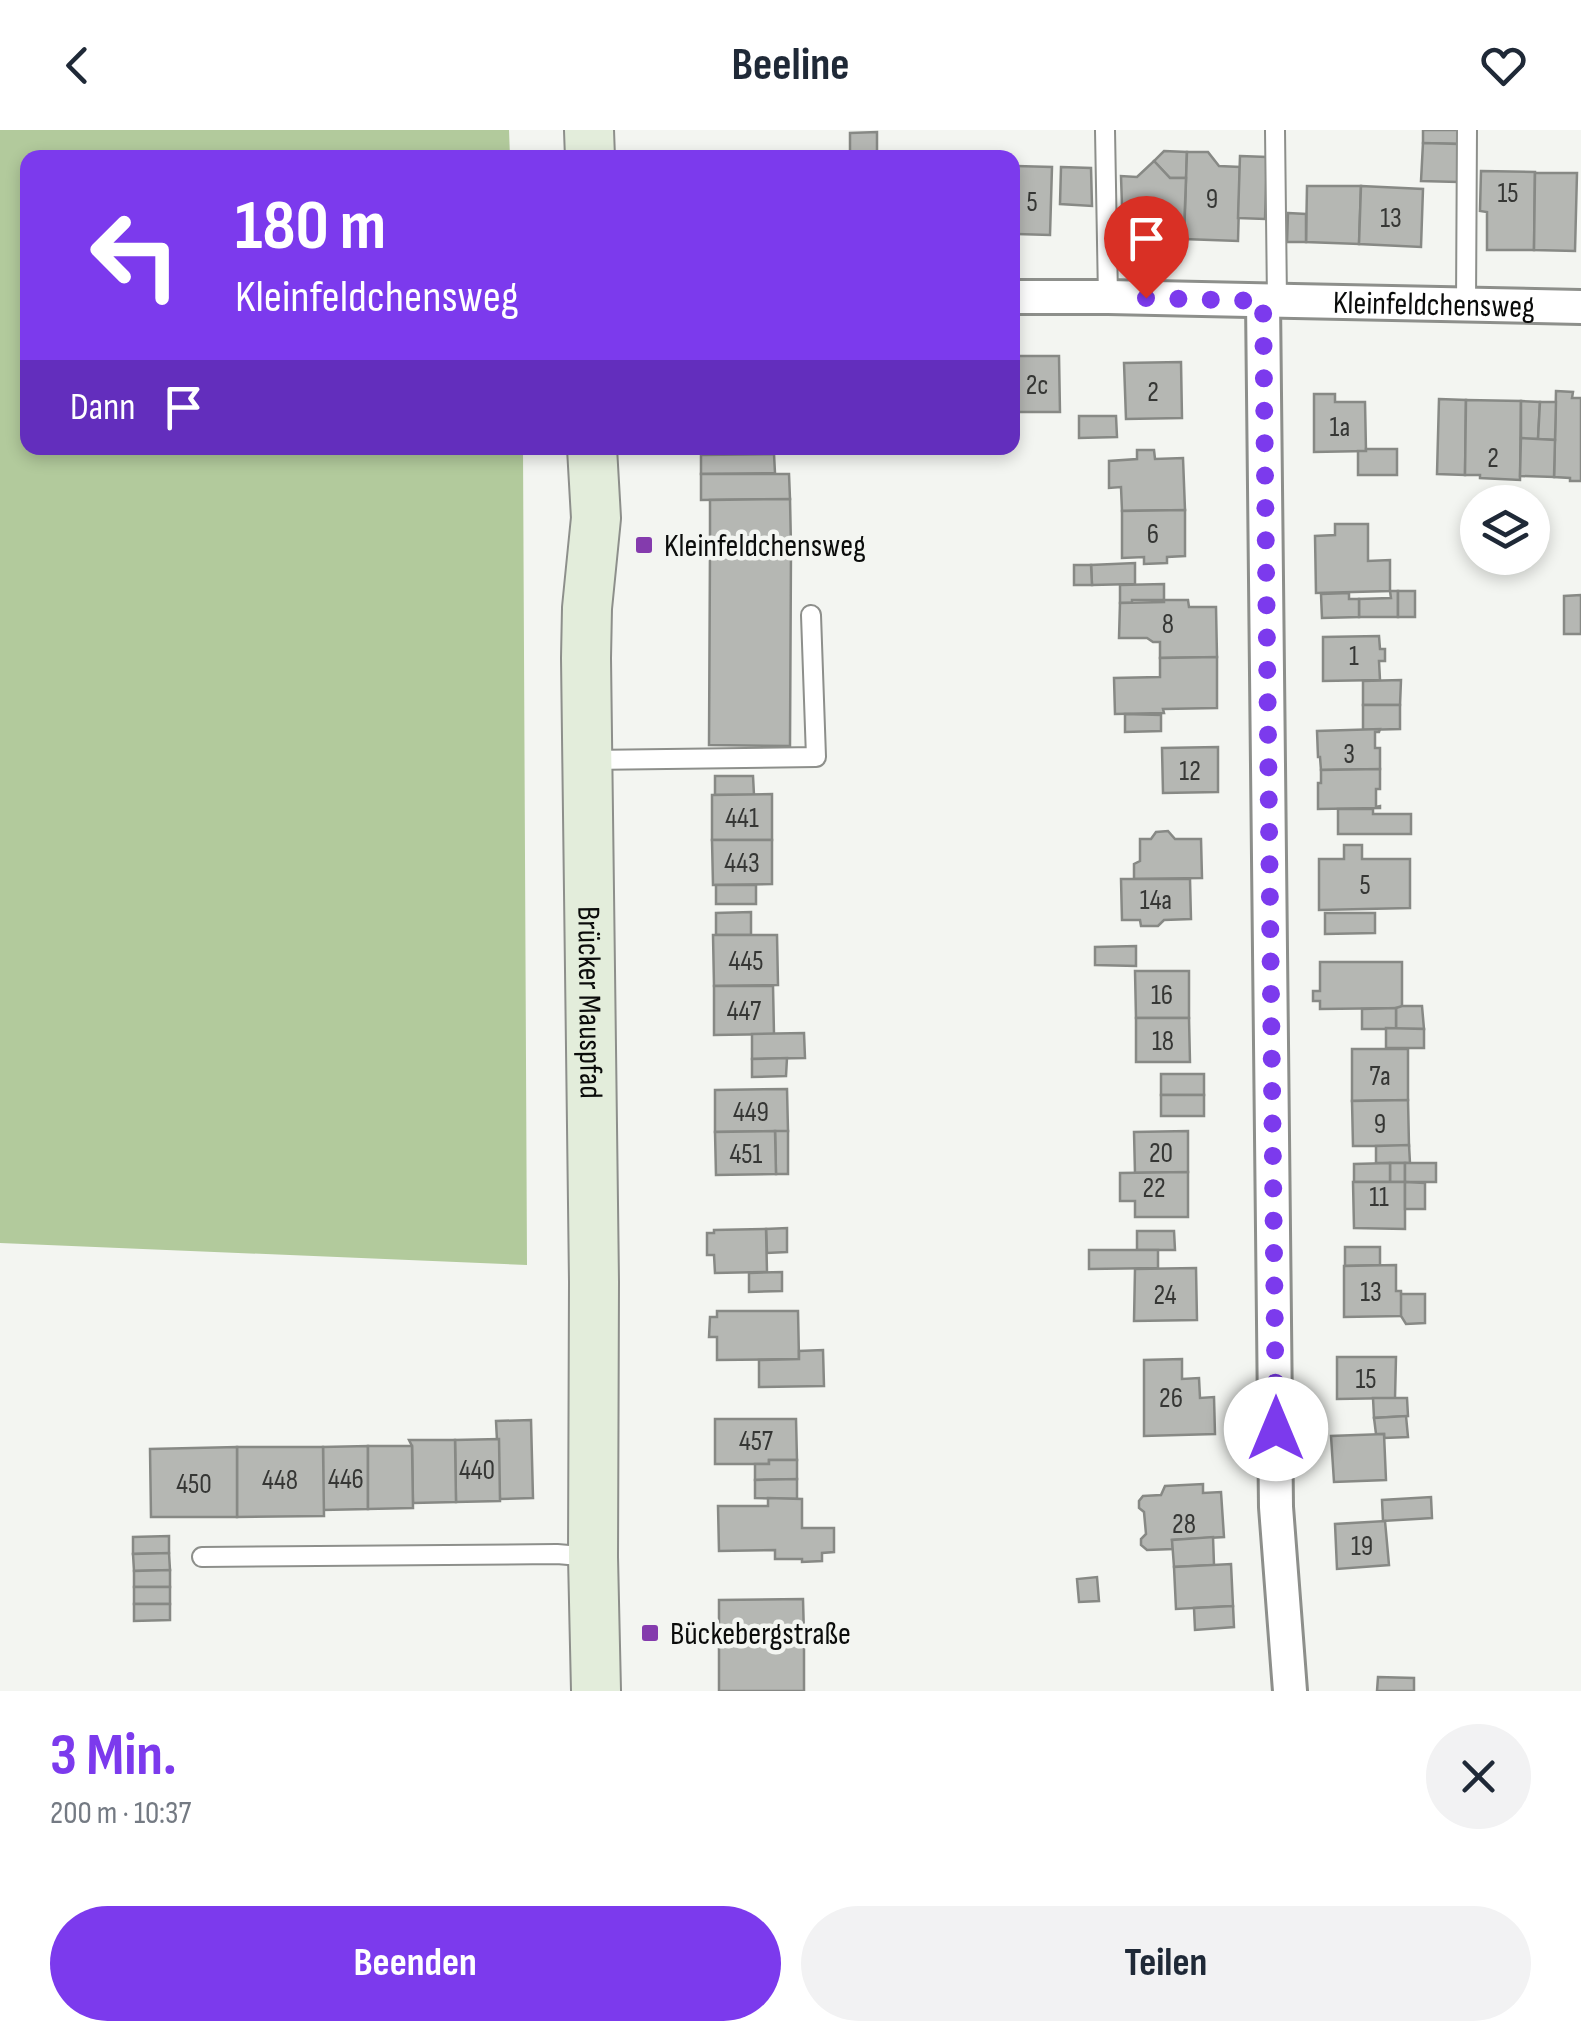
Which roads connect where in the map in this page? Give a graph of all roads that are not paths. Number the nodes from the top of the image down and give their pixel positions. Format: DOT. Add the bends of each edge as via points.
graph roads {
  1 [pos="1104,130"];
  2 [pos="1275,130"];
  3 [pos="1467,130"];
  4 [pos="1020,297"];
  5 [pos="1108,297"];
  6 [pos="1270,301"];
  7 [pos="1466,303"];
  8 [pos="1581,307"];
  9 [pos="592,455"];
  10 [pos="811,615"];
  11 [pos="587,760"];
  12 [pos="202,1557"];
  13 [pos="593,1557"];
  14 [pos="596,1691"];
  15 [pos="1290,1691"];
  1 -- 5 [label="lane"];
  2 -- 6 [label="lane"];
  3 -- 7 [label="lane"];
  4 -- 5 [label="street, Kleinfeldchensweg"];
  5 -- 6 [label="street, Kleinfeldchensweg"];
  6 -- 7 [label="street, Kleinfeldchensweg"];
  6 -- 15 [label="street" via="1276,1507"];
  7 -- 8 [label="street, Kleinfeldchensweg"];
  9 -- 11 [label="main road, Brücker Mauspfad"];
  10 -- 11 [label="lane" via="816,757"];
  11 -- 13 [label="main road, Brücker Mauspfad"];
  12 -- 13 [label="lane"];
  13 -- 14 [label="main road, Brücker Mauspfad"];
}
